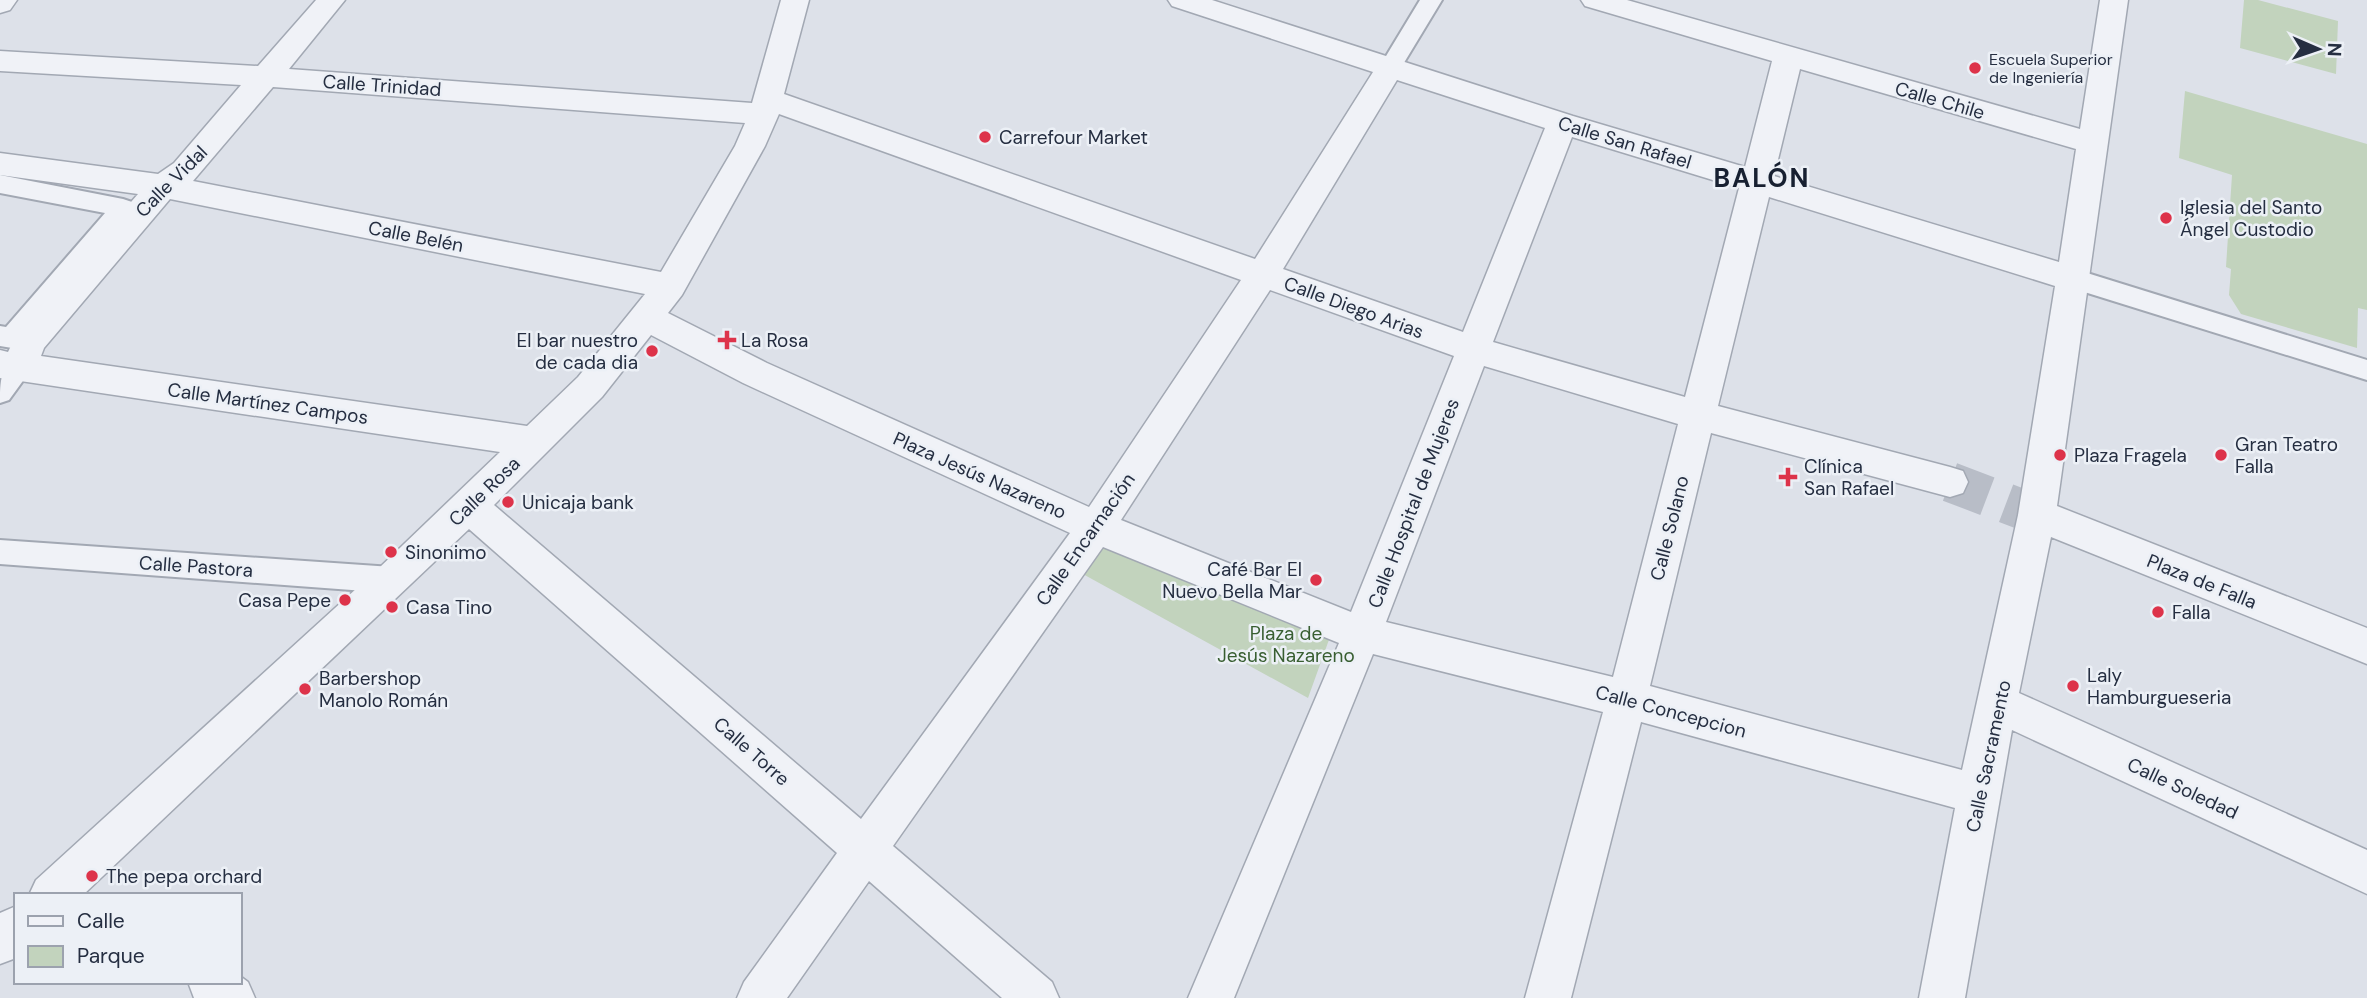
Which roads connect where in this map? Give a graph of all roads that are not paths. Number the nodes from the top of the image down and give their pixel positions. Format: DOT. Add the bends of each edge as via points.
graph roads {
  1 [pos="331,0"];
  2 [pos="795,0"];
  3 [pos="1182,0"];
  4 [pos="1431,0"];
  5 [pos="1595,0"];
  6 [pos="2114,0"];
  7 [pos="1788,57"];
  8 [pos="0,61"];
  9 [pos="1391,66"];
  10 [pos="267,77"];
  11 [pos="766,106"];
  12 [pos="1562,123"];
  13 [pos="2092,143"];
  14 [pos="0,164"];
  15 [pos="1755,182"];
  16 [pos="0,184"];
  17 [pos="163,186"];
  18 [pos="1262,274"];
  19 [pos="2071,278"];
  20 [pos="670,286"];
  21 [pos="644,316"];
  22 [pos="0,336"];
  23 [pos="1473,349"];
  24 [pos="2367,370"];
  25 [pos="7,374"];
  26 [pos="1697,415"];
  27 [pos="535,442"];
  28 [pos="1950,482"];
  29 [pos="468,505"];
  30 [pos="2037,516"];
  31 [pos="1096,527"];
  32 [pos="0,552"];
  33 [pos="392,580"];
  34 [pos="1362,634"];
  35 [pos="2367,646"];
  36 [pos="1627,699"];
  37 [pos="1999,704"];
  38 [pos="1978,794"];
  39 [pos="864,848"];
  40 [pos="2367,872"];
  41 [pos="67,890"];
  42 [pos="14,930"];
  43 [pos="0,942"];
  44 [pos="213,984"];
  45 [pos="232,998"];
  46 [pos="760,998"];
  47 [pos="1036,998"];
  48 [pos="1211,998"];
  49 [pos="1548,998"];
  50 [pos="1942,998"];
  1 -- 10 [label="street, Calle Vidal"];
  2 -- 11 [label="street, Calle Rosa"];
  3 -- 9 [label="street, Calle San Rafael"];
  4 -- 9 [label="street"];
  5 -- 7 [label="street, Calle Chile"];
  6 -- 13 [label="street, Calle Sacramento"];
  7 -- 13 [label="street, Calle Chile"];
  7 -- 15 [label="street, Calle Solano"];
  8 -- 10 [label="street, Calle Trinidad"];
  9 -- 12 [label="street, Calle San Rafael"];
  9 -- 18 [label="street, Calle Encarnación"];
  10 -- 11 [label="street, Calle Trinidad"];
  10 -- 17 [label="street, Calle Vidal" via="185,171"];
  11 -- 18 [label="street, Calle Diego Arias"];
  11 -- 20 [label="street, Calle Rosa" via="750,146"];
  12 -- 15 [label="street, Calle San Rafael"];
  12 -- 23 [label="street, Calle Hospital de Mujeres"];
  13 -- 19 [label="street, Calle Sacramento"];
  14 -- 17 [label="street, Calle Belén"];
  15 -- 19 [label="street, Calle San Rafael"];
  15 -- 26 [label="street, Calle Solano"];
  16 -- 22 [label="street" via="123,208 12,338"];
  17 -- 20 [label="street, Calle Belén"];
  17 -- 25 [label="street, Calle Vidal" via="29,341"];
  18 -- 23 [label="street, Calle Diego Arias"];
  18 -- 31 [label="street, Calle Encarnación"];
  19 -- 24 [label="street"];
  19 -- 30 [label="street, Calle Sacramento"];
  20 -- 21 [label="street, Calle Rosa"];
  21 -- 27 [label="street, Calle Rosa" via="590,387"];
  21 -- 31 [label="street, Plaza Jesús Nazareno" via="755,373"];
  23 -- 26 [label="street, Calle Diego Arias"];
  23 -- 34 [label="street, Calle Hospital de Mujeres"];
  25 -- 27 [label="street, Calle Martínez Campos"];
  26 -- 28 [label="street, Calle Diego Arias"];
  26 -- 36 [label="street, Calle Solano"];
  27 -- 29 [label="street, Calle Rosa"];
  29 -- 33 [label="street, Calle Rosa"];
  29 -- 39 [label="street, Calle Torre"];
  30 -- 35 [label="street, Plaza de Falla"];
  30 -- 37 [label="street, Calle Sacramento"];
  31 -- 34 [label="street, Plaza Jesús Nazareno"];
  31 -- 39 [label="street, Calle Encarnación"];
  32 -- 33 [label="street, Calle Pastora"];
  33 -- 41 [label="street, Calle Rosa"];
  34 -- 36 [label="street, Calle Concepcion"];
  34 -- 48 [label="street, Calle Hospital de Mujeres"];
  36 -- 38 [label="street, Calle Concepcion"];
  36 -- 49 [label="street, Calle Solano"];
  37 -- 38 [label="street, Calle Sacramento"];
  37 -- 40 [label="street, Calle Soledad"];
  38 -- 50 [label="street, Calle Sacramento"];
  39 -- 46 [label="street, Calle Encarnación"];
  39 -- 47 [label="street, Calle Torre"];
  42 -- 43 [label="street"];
  44 -- 45 [label="street"];
}
